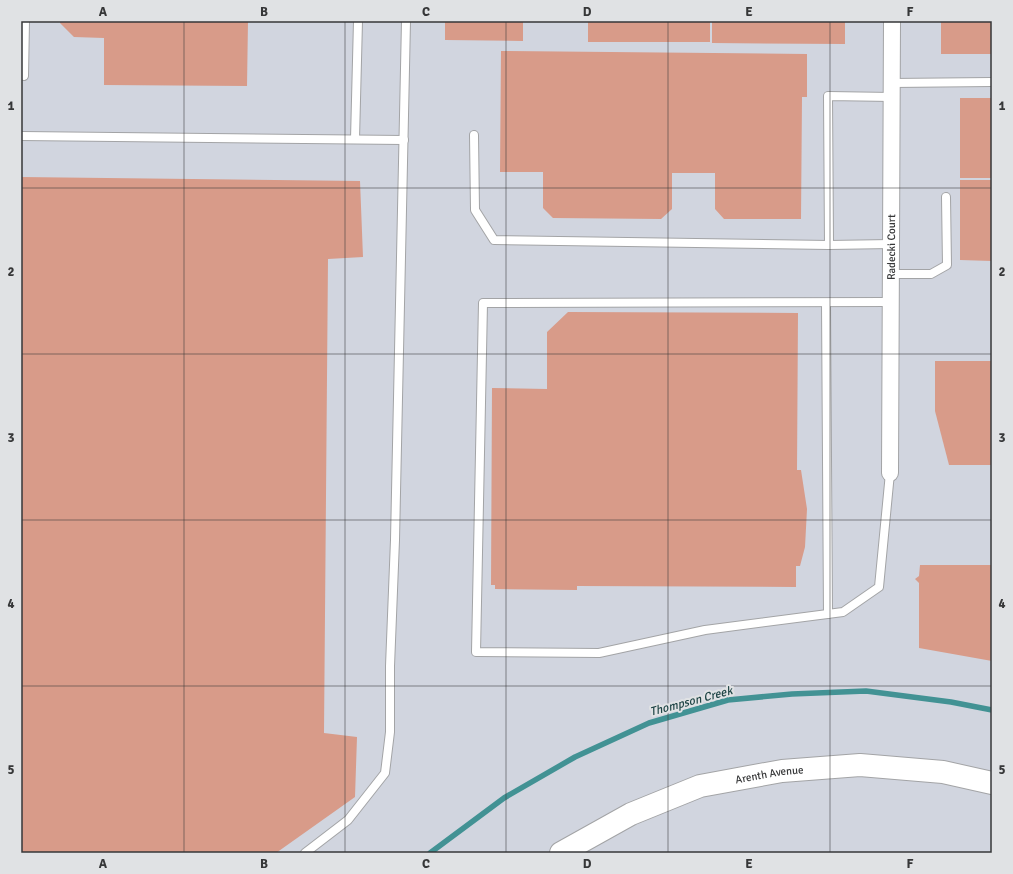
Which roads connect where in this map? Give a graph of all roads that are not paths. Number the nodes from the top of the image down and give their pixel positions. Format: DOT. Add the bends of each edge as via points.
graph roads {
  1 [pos="25,21"];
  2 [pos="358,21"];
  3 [pos="406,21"];
  4 [pos="892,21"];
  5 [pos="21,76"];
  6 [pos="992,82"];
  7 [pos="892,90"];
  8 [pos="474,134"];
  9 [pos="21,136"];
  10 [pos="355,139"];
  11 [pos="404,140"];
  12 [pos="946,197"];
  13 [pos="891,244"];
  14 [pos="829,245"];
  15 [pos="891,274"];
  16 [pos="891,302"];
  17 [pos="826,303"];
  18 [pos="890,473"];
  19 [pos="828,614"];
  20 [pos="992,783"];
  21 [pos="305,853"];
  22 [pos="561,853"];
  1 -- 5 [label="lane" via="24,76"];
  2 -- 10 [label="lane"];
  3 -- 11 [label="lane"];
  4 -- 7 [label="street, Radecki Court"];
  6 -- 7 [label="lane"];
  7 -- 13 [label="street, Radecki Court"];
  7 -- 14 [label="lane" via="828,96"];
  8 -- 14 [label="lane" via="475,210 494,240"];
  9 -- 10 [label="lane"];
  10 -- 11 [label="lane"];
  11 -- 21 [label="lane" via="390,732 385,773 348,820"];
  12 -- 15 [label="lane" via="947,265 930,274"];
  13 -- 14 [label="lane"];
  13 -- 15 [label="street, Radecki Court"];
  15 -- 16 [label="street, Radecki Court"];
  16 -- 17 [label="lane"];
  16 -- 18 [label="street, Radecki Court"];
  17 -- 19 [label="lane"];
  17 -- 19 [label="lane" via="483,303 476,652 600,653 705,630"];
  18 -- 19 [label="lane" via="879,587 843,612"];
  20 -- 22 [label="street, Arenth Avenue" via="943,772 860,765 782,771 700,786 631,814"];
}
